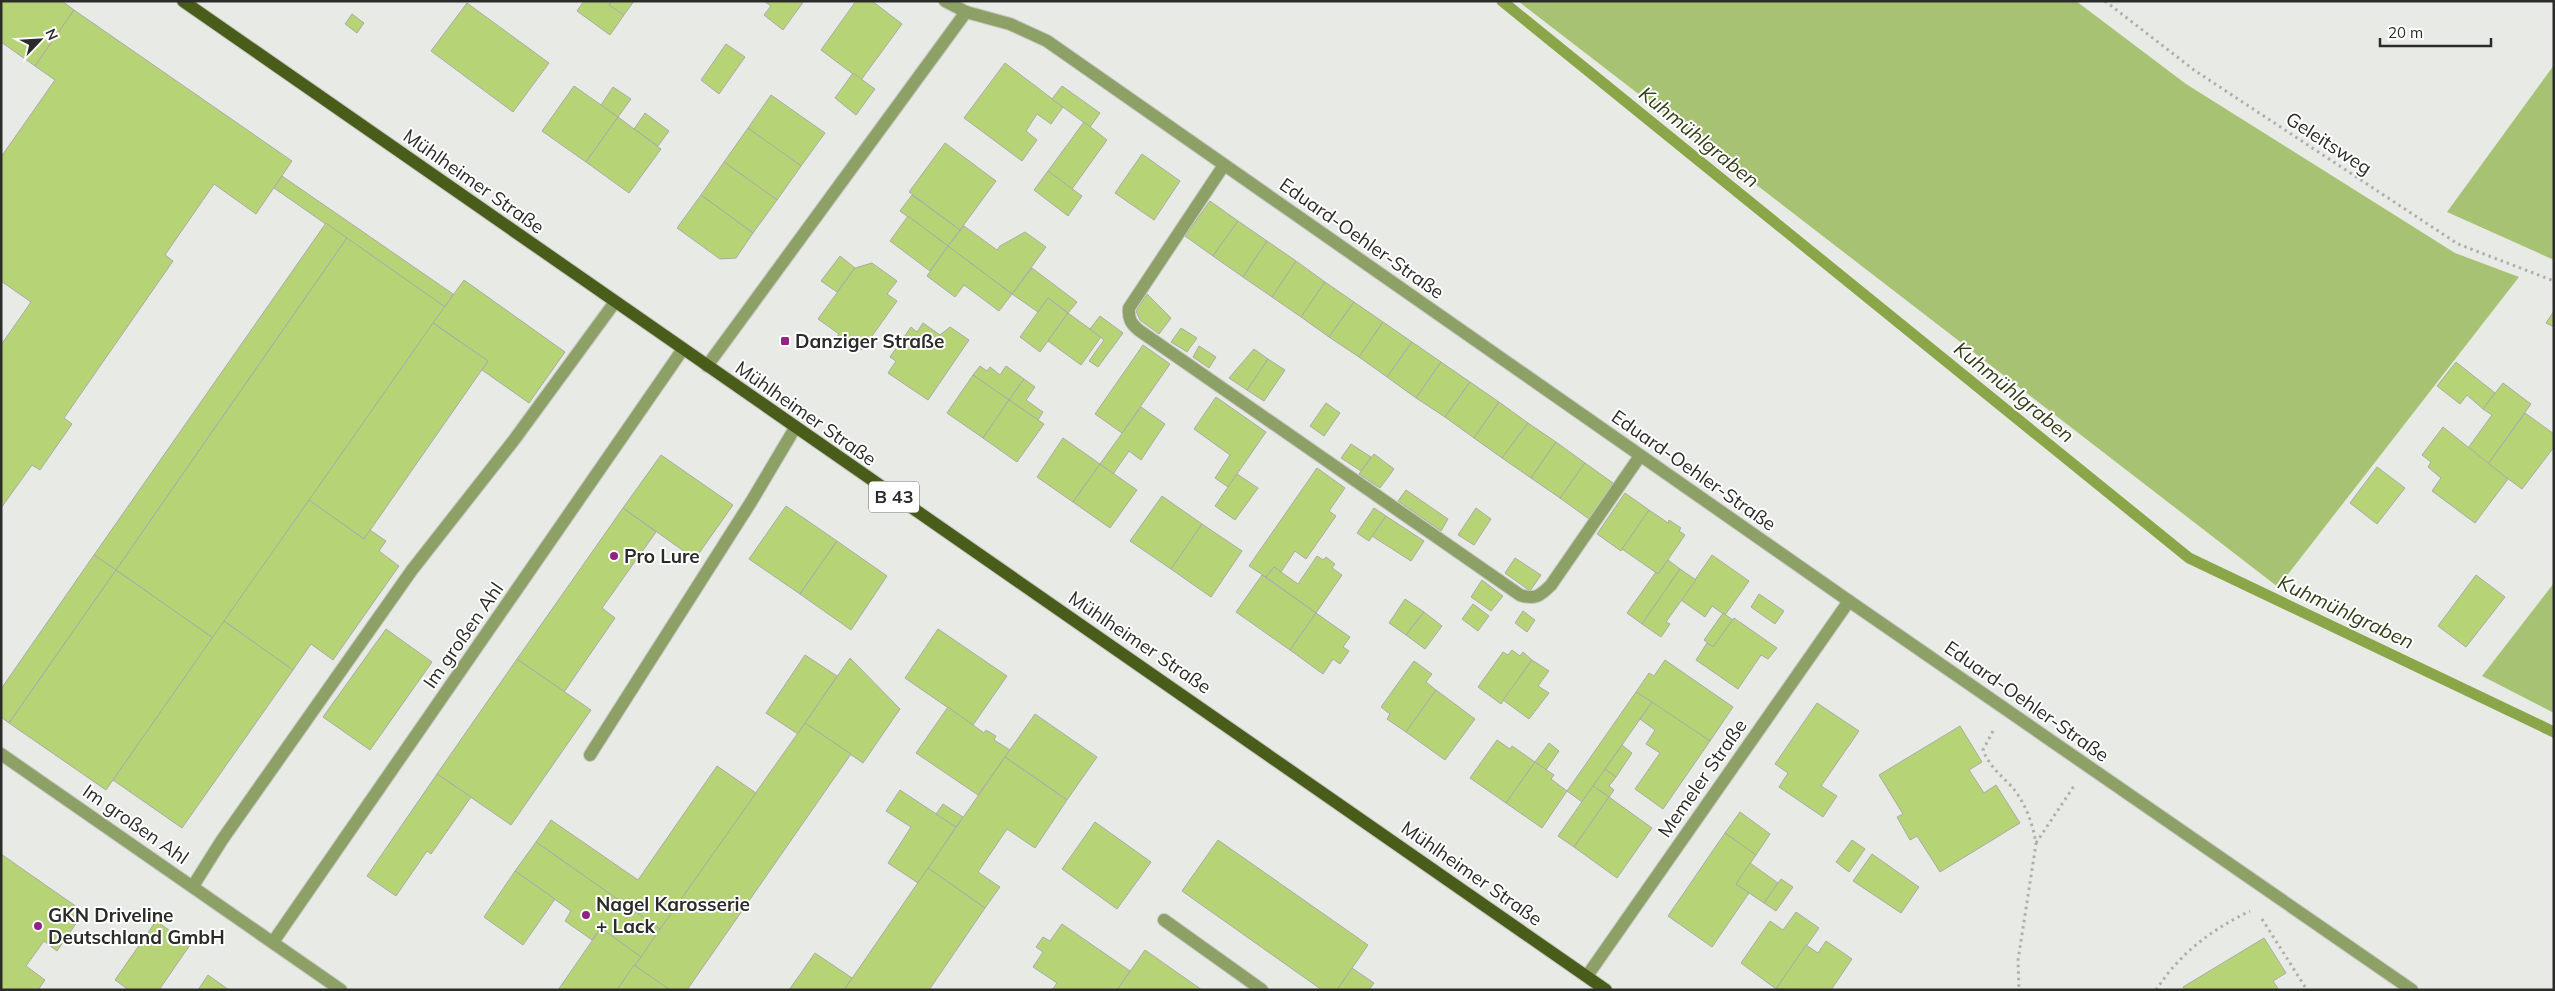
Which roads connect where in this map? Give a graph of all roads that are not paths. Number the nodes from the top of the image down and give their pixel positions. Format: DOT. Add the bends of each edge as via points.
graph roads {
  1 [pos="183,1"];
  2 [pos="945,1"];
  3 [pos="966,12"];
  4 [pos="1224,165"];
  5 [pos="615,302"];
  6 [pos="683,349"];
  7 [pos="707,366"];
  8 [pos="795,428"];
  9 [pos="1640,456"];
  10 [pos="1849,601"];
  11 [pos="1,754"];
  12 [pos="590,755"];
  13 [pos="192,886"];
  14 [pos="1164,920"];
  15 [pos="273,942"];
  16 [pos="1587,976"];
  17 [pos="341,990"];
  18 [pos="1262,990"];
  19 [pos="1606,990"];
  20 [pos="2412,990"];
  1 -- 5 [label="main road, Mühlheimer Straße / B 43"];
  2 -- 3 [label="street, Eduard-Oehler-Straße"];
  3 -- 4 [label="street, Eduard-Oehler-Straße" via="1010,24 1047,41"];
  3 -- 7 [label="street"];
  4 -- 9 [label="street, Eduard-Oehler-Straße"];
  4 -- 9 [label="street" via="1129,308 1128,318 1132,326 1528,598 1538,598 1551,585"];
  5 -- 6 [label="main road, Mühlheimer Straße / B 43"];
  5 -- 13 [label="street" via="514,440 412,570"];
  6 -- 7 [label="main road, Mühlheimer Straße / B 43"];
  6 -- 15 [label="street, Im großen Ahl"];
  7 -- 8 [label="main road, Mühlheimer Straße / B 43"];
  8 -- 12 [label="street"];
  8 -- 16 [label="main road, Mühlheimer Straße / B 43"];
  9 -- 10 [label="street, Eduard-Oehler-Straße"];
  10 -- 16 [label="street, Memeler Straße"];
  10 -- 20 [label="street, Eduard-Oehler-Straße"];
  11 -- 13 [label="street, Im großen Ahl"];
  13 -- 15 [label="street, Im großen Ahl"];
  14 -- 18 [label="street"];
  15 -- 17 [label="street, Im großen Ahl"];
  16 -- 19 [label="main road, Mühlheimer Straße / B 43"];
}
